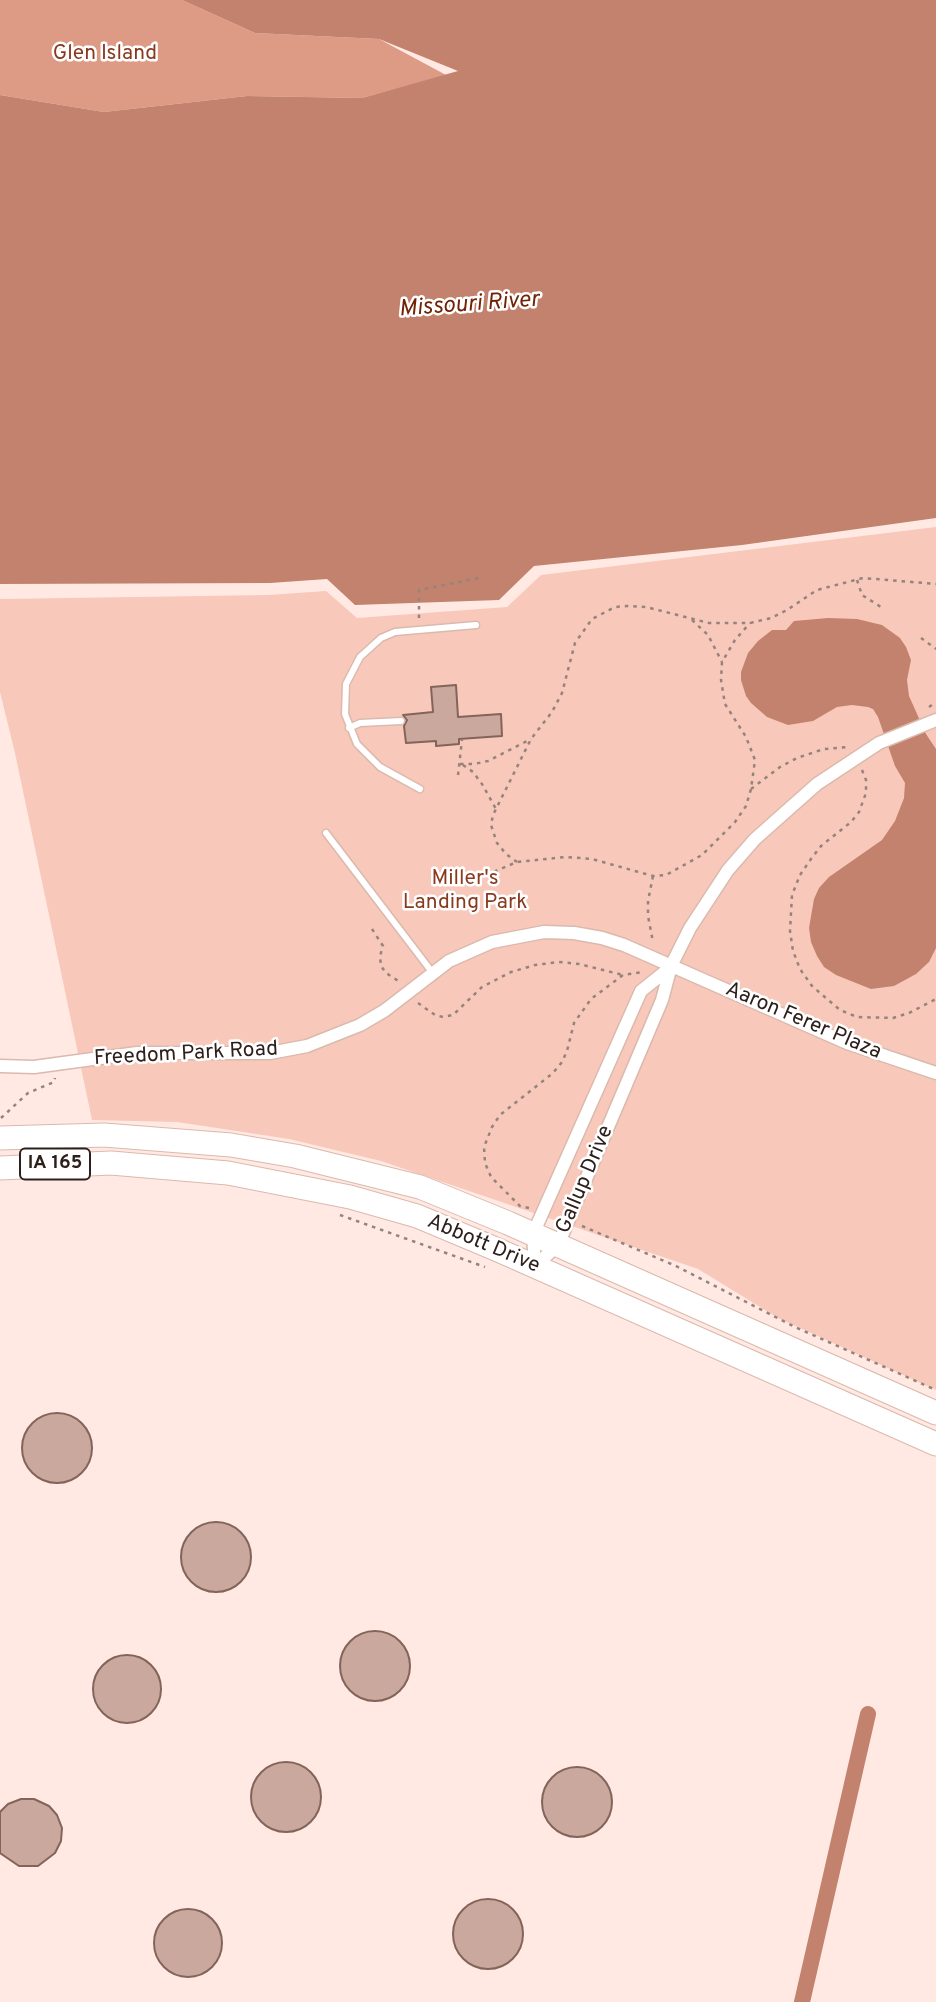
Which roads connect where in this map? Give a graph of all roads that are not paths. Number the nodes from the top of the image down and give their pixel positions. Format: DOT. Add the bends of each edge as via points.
graph roads {
  1 [pos="476,625"];
  2 [pos="930,717"];
  3 [pos="401,721"];
  4 [pos="349,728"];
  5 [pos="420,789"];
  6 [pos="326,833"];
  7 [pos="671,966"];
  8 [pos="432,972"];
  9 [pos="0,1066"];
  10 [pos="936,1073"];
  11 [pos="0,1139"];
  12 [pos="0,1168"];
  13 [pos="533,1234"];
  14 [pos="558,1245"];
  15 [pos="535,1266"];
  16 [pos="936,1413"];
  17 [pos="936,1444"];
  1 -- 4 [label="lane" via="395,632 381,638 360,657 346,684"];
  2 -- 7 [label="street, Gallup Drive" via="856,757 783,811 728,870"];
  3 -- 4 [label="lane"];
  4 -- 5 [label="lane" via="367,756"];
  6 -- 8 [label="lane"];
  7 -- 8 [label="street, Freedom Park Road" via="601,938 544,932 492,942"];
  7 -- 10 [label="street, Aaron Ferer Plaza" via="847,1042"];
  7 -- 13 [label="street, Gallup Drive" via="641,991"];
  7 -- 14 [label="street, Gallup Drive" via="662,1000"];
  8 -- 9 [label="street, Freedom Park Road" via="384,1011 307,1046 270,1053 137,1053 34,1067"];
  11 -- 13 [label="highway, Abbott Drive / IA 165" via="104,1135 231,1145 420,1187"];
  12 -- 15 [label="highway, Abbott Drive / IA 165" via="111,1163 228,1172 417,1216"];
  13 -- 14 [label="highway, Abbott Drive"];
  13 -- 15 [label="street, Gallup Drive"];
  14 -- 15 [label="street, Gallup Drive"];
  14 -- 16 [label="highway, Abbott Drive"];
  15 -- 17 [label="highway, Abbott Drive"];
}
